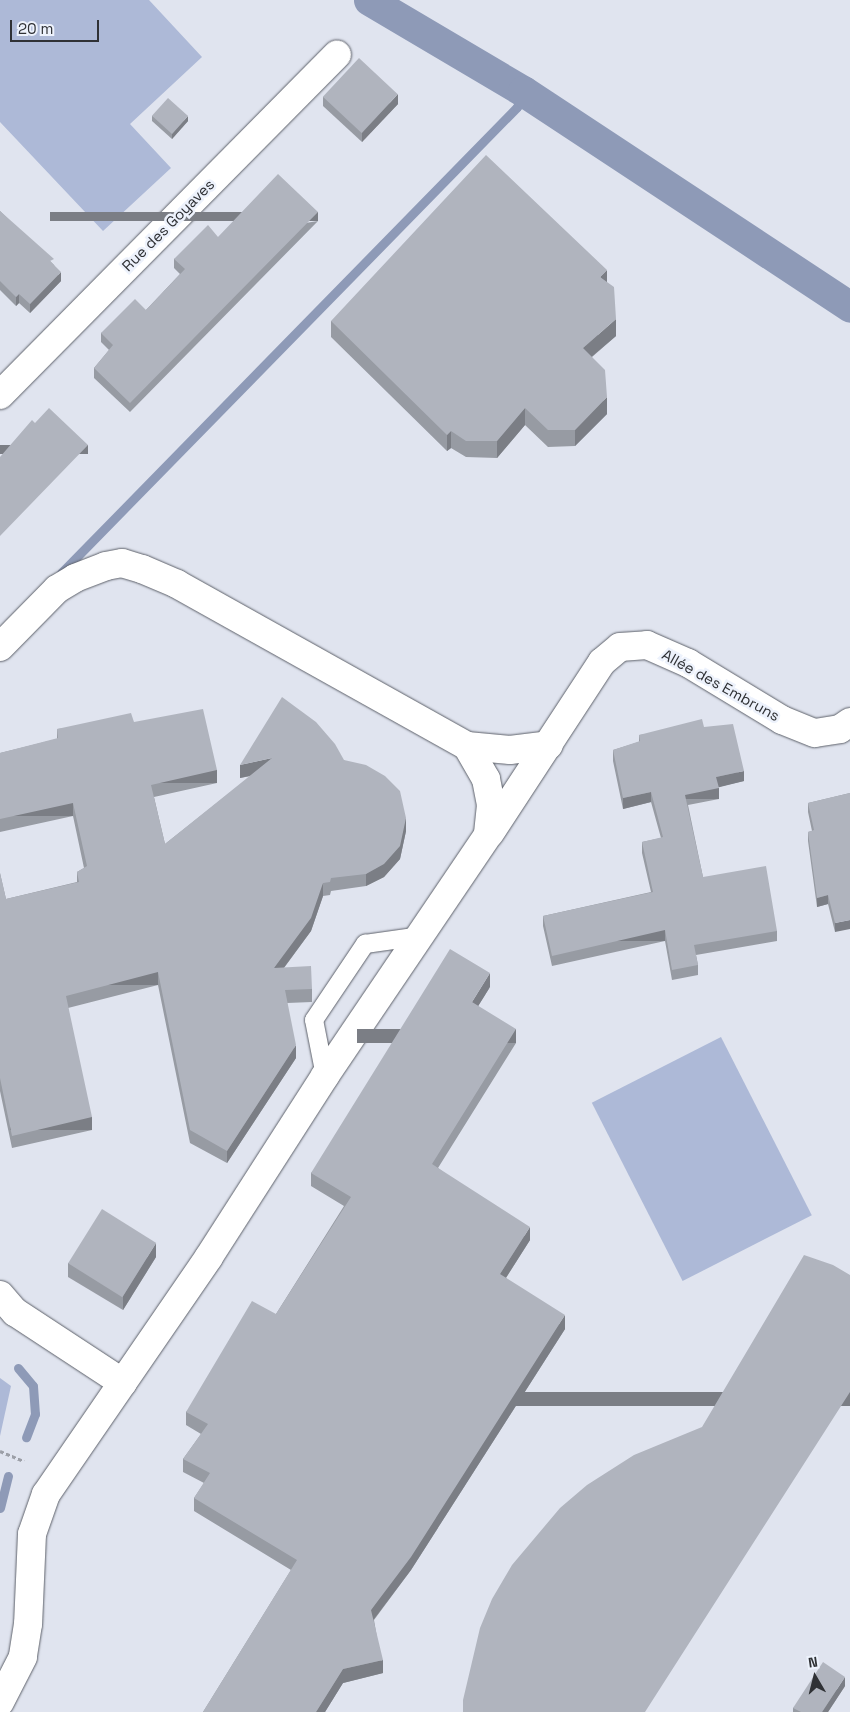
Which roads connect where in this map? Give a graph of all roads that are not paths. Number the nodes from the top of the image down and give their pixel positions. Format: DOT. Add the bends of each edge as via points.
graph roads {
  1 [pos="337,54"];
  2 [pos="5,380"];
  3 [pos="0,648"];
  4 [pos="850,722"];
  5 [pos="550,745"];
  6 [pos="467,746"];
  7 [pos="488,836"];
  8 [pos="420,936"];
  9 [pos="325,1076"];
  10 [pos="0,1295"];
  11 [pos="123,1383"];
  12 [pos="0,1702"];
  1 -- 2 [label="street, Rue des Goyaves"];
  3 -- 6 [label="street" via="57,589 92,570 122,563 177,584"];
  4 -- 5 [label="street, Allée des Embruns" via="840,729 815,733 782,720 688,664 647,645 620,647 602,662"];
  5 -- 6 [label="street" via="510,750"];
  5 -- 7 [label="street, Allée des Embruns"];
  6 -- 7 [label="street" via="481,768 490,792"];
  7 -- 8 [label="street, Allée des Embruns"];
  8 -- 9 [label="street, Allée des Embruns"];
  8 -- 9 [label="lane" via="365,944 314,1020"];
  9 -- 11 [label="street, Allée des Embruns"];
  10 -- 11 [label="street" via="16,1312"];
  11 -- 12 [label="street, Allée des Embruns" via="39,1508 32,1534 26,1644 18,1670"];
}
